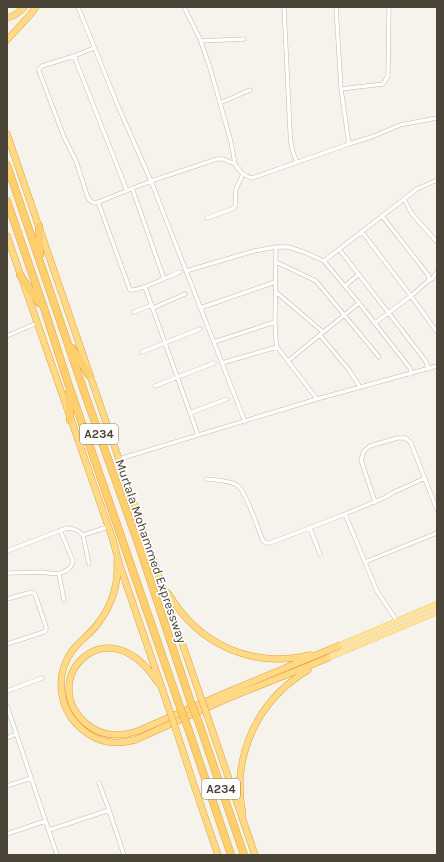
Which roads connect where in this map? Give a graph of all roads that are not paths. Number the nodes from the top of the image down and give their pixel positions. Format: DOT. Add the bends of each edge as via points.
graph roads {
  1 [pos="24,7"];
  2 [pos="36,7"];
  3 [pos="78,7"];
  4 [pos="184,7"];
  5 [pos="284,7"];
  6 [pos="336,7"];
  7 [pos="389,7"];
  8 [pos="7,18"];
  9 [pos="244,39"];
  10 [pos="7,40"];
  11 [pos="200,41"];
  12 [pos="94,48"];
  13 [pos="74,56"];
  14 [pos="341,89"];
  15 [pos="250,90"];
  16 [pos="220,104"];
  17 [pos="437,118"];
  18 [pos="7,134"];
  19 [pos="349,144"];
  20 [pos="297,162"];
  21 [pos="235,164"];
  22 [pos="7,165"];
  23 [pos="243,174"];
  24 [pos="437,180"];
  25 [pos="151,181"];
  26 [pos="132,188"];
  27 [pos="126,191"];
  28 [pos="404,199"];
  29 [pos="7,201"];
  30 [pos="98,202"];
  31 [pos="382,216"];
  32 [pos="207,218"];
  33 [pos="39,226"];
  34 [pos="362,232"];
  35 [pos="7,236"];
  36 [pos="437,242"];
  37 [pos="276,247"];
  38 [pos="339,250"];
  39 [pos="324,261"];
  40 [pos="276,262"];
  41 [pos="41,264"];
  42 [pos="186,271"];
  43 [pos="180,272"];
  44 [pos="437,272"];
  45 [pos="359,274"];
  46 [pos="20,275"];
  47 [pos="164,279"];
  48 [pos="428,281"];
  49 [pos="275,282"];
  50 [pos="345,286"];
  51 [pos="145,287"];
  52 [pos="276,292"];
  53 [pos="185,294"];
  54 [pos="411,296"];
  55 [pos="359,303"];
  56 [pos="152,306"];
  57 [pos="200,308"];
  58 [pos="45,311"];
  59 [pos="134,312"];
  60 [pos="389,312"];
  61 [pos="344,315"];
  62 [pos="275,322"];
  63 [pos="37,323"];
  64 [pos="375,323"];
  65 [pos="200,329"];
  66 [pos="437,332"];
  67 [pos="322,334"];
  68 [pos="7,336"];
  69 [pos="66,338"];
  70 [pos="214,342"];
  71 [pos="165,343"];
  72 [pos="277,347"];
  73 [pos="142,352"];
  74 [pos="379,357"];
  75 [pos="288,361"];
  76 [pos="214,363"];
  77 [pos="222,363"];
  78 [pos="437,366"];
  79 [pos="429,369"];
  80 [pos="411,374"];
  81 [pos="89,375"];
  82 [pos="177,377"];
  83 [pos="68,383"];
  84 [pos="155,386"];
  85 [pos="360,387"];
  86 [pos="227,399"];
  87 [pos="317,399"];
  88 [pos="190,413"];
  89 [pos="70,420"];
  90 [pos="245,422"];
  91 [pos="198,436"];
  92 [pos="119,459"];
  93 [pos="425,478"];
  94 [pos="206,479"];
  95 [pos="375,502"];
  96 [pos="437,510"];
  97 [pos="345,514"];
  98 [pos="108,527"];
  99 [pos="310,528"];
  100 [pos="60,530"];
  101 [pos="437,533"];
  102 [pos="83,535"];
  103 [pos="113,540"];
  104 [pos="7,551"];
  105 [pos="320,554"];
  106 [pos="365,562"];
  107 [pos="89,564"];
  108 [pos="7,573"];
  109 [pos="59,574"];
  110 [pos="159,575"];
  111 [pos="7,599"];
  112 [pos="64,600"];
  113 [pos="437,604"];
  114 [pos="437,612"];
  115 [pos="397,621"];
  116 [pos="7,644"];
  117 [pos="338,646"];
  118 [pos="328,658"];
  119 [pos="42,678"];
  120 [pos="7,691"];
  121 [pos="165,698"];
  122 [pos="7,706"];
  123 [pos="16,734"];
  124 [pos="7,738"];
  125 [pos="31,778"];
  126 [pos="99,783"];
  127 [pos="7,786"];
  128 [pos="109,810"];
  129 [pos="242,818"];
  130 [pos="46,821"];
  131 [pos="49,830"];
  132 [pos="7,834"];
  133 [pos="124,854"];
  134 [pos="57,855"];
  135 [pos="119,855"];
  136 [pos="218,855"];
  137 [pos="231,855"];
  138 [pos="244,855"];
  139 [pos="255,855"];
  1 -- 8 [label="highway" via="14,16"];
  2 -- 10 [label="highway"];
  3 -- 12 [label="street"];
  4 -- 11 [label="street"];
  5 -- 20 [label="street" via="290,142"];
  6 -- 14 [label="street"];
  7 -- 14 [label="street" via="386,81 383,84"];
  9 -- 11 [label="street"];
  11 -- 16 [label="street"];
  12 -- 13 [label="street"];
  12 -- 25 [label="street"];
  13 -- 27 [label="street"];
  13 -- 30 [label="street" via="42,66 39,71 76,161 88,198 93,203"];
  14 -- 19 [label="street"];
  15 -- 16 [label="street"];
  16 -- 21 [label="street"];
  17 -- 19 [label="street" via="400,125"];
  18 -- 33 [label="highway, Murtala Mohammed Expressway"];
  19 -- 20 [label="street"];
  20 -- 23 [label="street" via="252,178"];
  21 -- 23 [label="street"];
  21 -- 25 [label="street" via="217,159"];
  22 -- 41 [label="highway, Murtala Mohammed Expressway / A234"];
  23 -- 32 [label="street" via="236,189 235,207"];
  24 -- 28 [label="street" via="417,189"];
  25 -- 26 [label="street"];
  25 -- 42 [label="street"];
  26 -- 27 [label="street"];
  26 -- 47 [label="street"];
  27 -- 30 [label="street"];
  28 -- 31 [label="street"];
  28 -- 36 [label="street" via="412,214"];
  29 -- 58 [label="highway, Murtala Mohammed Expressway / A234"];
  30 -- 51 [label="street" via="129,289 132,291"];
  31 -- 34 [label="street"];
  31 -- 48 [label="street" via="429,276"];
  33 -- 41 [label="highway"];
  33 -- 81 [label="highway, Murtala Mohammed Expressway"];
  34 -- 38 [label="street"];
  34 -- 54 [label="street"];
  35 -- 46 [label="highway"];
  37 -- 39 [label="street" via="297,249"];
  37 -- 40 [label="street"];
  37 -- 42 [label="street"];
  38 -- 39 [label="street"];
  38 -- 45 [label="street"];
  39 -- 50 [label="street"];
  40 -- 49 [label="street"];
  40 -- 61 [label="street" via="316,281"];
  41 -- 69 [label="highway, Murtala Mohammed Expressway / A234"];
  42 -- 57 [label="street"];
  43 -- 47 [label="street"];
  44 -- 48 [label="street"];
  45 -- 50 [label="street"];
  45 -- 60 [label="street"];
  46 -- 58 [label="highway"];
  46 -- 63 [label="highway"];
  47 -- 51 [label="street"];
  48 -- 54 [label="street"];
  49 -- 52 [label="street"];
  49 -- 57 [label="street"];
  50 -- 55 [label="street"];
  51 -- 56 [label="street"];
  52 -- 62 [label="street"];
  52 -- 67 [label="street"];
  53 -- 56 [label="street"];
  54 -- 60 [label="street"];
  54 -- 66 [label="street"];
  55 -- 61 [label="street"];
  55 -- 64 [label="street"];
  56 -- 59 [label="street"];
  56 -- 71 [label="street"];
  57 -- 70 [label="street"];
  58 -- 83 [label="highway, Murtala Mohammed Expressway / A234"];
  60 -- 64 [label="street"];
  60 -- 79 [label="street"];
  61 -- 67 [label="street"];
  61 -- 74 [label="street"];
  62 -- 70 [label="street"];
  62 -- 72 [label="street"];
  63 -- 68 [label="street"];
  63 -- 89 [label="highway"];
  64 -- 80 [label="street" via="410,368"];
  65 -- 71 [label="street"];
  67 -- 75 [label="street"];
  67 -- 85 [label="street"];
  69 -- 81 [label="highway"];
  69 -- 138 [label="highway, Murtala Mohammed Expressway / A234, bridge"];
  70 -- 77 [label="street"];
  71 -- 73 [label="street"];
  71 -- 82 [label="street"];
  72 -- 75 [label="street"];
  72 -- 77 [label="street"];
  75 -- 87 [label="street"];
  76 -- 82 [label="street"];
  77 -- 90 [label="street"];
  78 -- 79 [label="street"];
  79 -- 80 [label="street"];
  80 -- 85 [label="street"];
  81 -- 92 [label="highway, Murtala Mohammed Expressway"];
  82 -- 84 [label="street"];
  82 -- 88 [label="street"];
  83 -- 89 [label="highway"];
  83 -- 137 [label="highway, Murtala Mohammed Expressway / A234, bridge"];
  85 -- 87 [label="street"];
  86 -- 88 [label="street"];
  87 -- 90 [label="street"];
  88 -- 91 [label="street"];
  89 -- 98 [label="highway"];
  90 -- 91 [label="street"];
  91 -- 92 [label="street"];
  92 -- 110 [label="highway, Murtala Mohammed Expressway"];
  93 -- 95 [label="street"];
  93 -- 95 [label="street" via="411,443 406,438 370,446 364,451 361,460"];
  93 -- 96 [label="street"];
  94 -- 99 [label="street" via="226,481 240,488 266,543"];
  95 -- 97 [label="street"];
  97 -- 99 [label="street"];
  97 -- 106 [label="street"];
  98 -- 102 [label="street"];
  98 -- 103 [label="highway"];
  99 -- 105 [label="street"];
  100 -- 102 [label="street" via="72,528"];
  100 -- 104 [label="street"];
  100 -- 109 [label="street" via="72,561 70,568"];
  101 -- 106 [label="street"];
  102 -- 107 [label="street"];
  103 -- 118 [label="highway" via="117,566 113,596 100,622 69,656 62,680 62,697 68,713 79,727 95,738 115,743 135,740 224,700"];
  103 -- 121 [label="highway"];
  106 -- 115 [label="street" via="377,591"];
  108 -- 109 [label="street"];
  109 -- 112 [label="street"];
  110 -- 117 [label="highway" via="175,604 192,624 210,639 233,651 253,657 279,659 306,656"];
  110 -- 129 [label="highway, Murtala Mohammed Expressway, bridge"];
  111 -- 116 [label="street" via="32,592 35,594 46,630"];
  113 -- 115 [label="main road"];
  114 -- 118 [label="main road"];
  115 -- 117 [label="main road"];
  117 -- 121 [label="highway" via="138,731 123,735 97,731 81,718 73,707 70,680 78,662 84,657 96,650 114,648 140,662 154,678"];
  118 -- 129 [label="highway" via="281,689 256,724 242,764"];
  119 -- 120 [label="street"];
  121 -- 136 [label="highway, bridge"];
  122 -- 123 [label="street"];
  123 -- 124 [label="street"];
  123 -- 125 [label="street"];
  125 -- 127 [label="street"];
  125 -- 130 [label="street"];
  126 -- 128 [label="street"];
  128 -- 131 [label="street"];
  128 -- 133 [label="street"];
  129 -- 139 [label="highway, Murtala Mohammed Expressway"];
  130 -- 131 [label="street"];
  130 -- 132 [label="street"];
  131 -- 134 [label="street"];
  133 -- 135 [label="street"];
}
